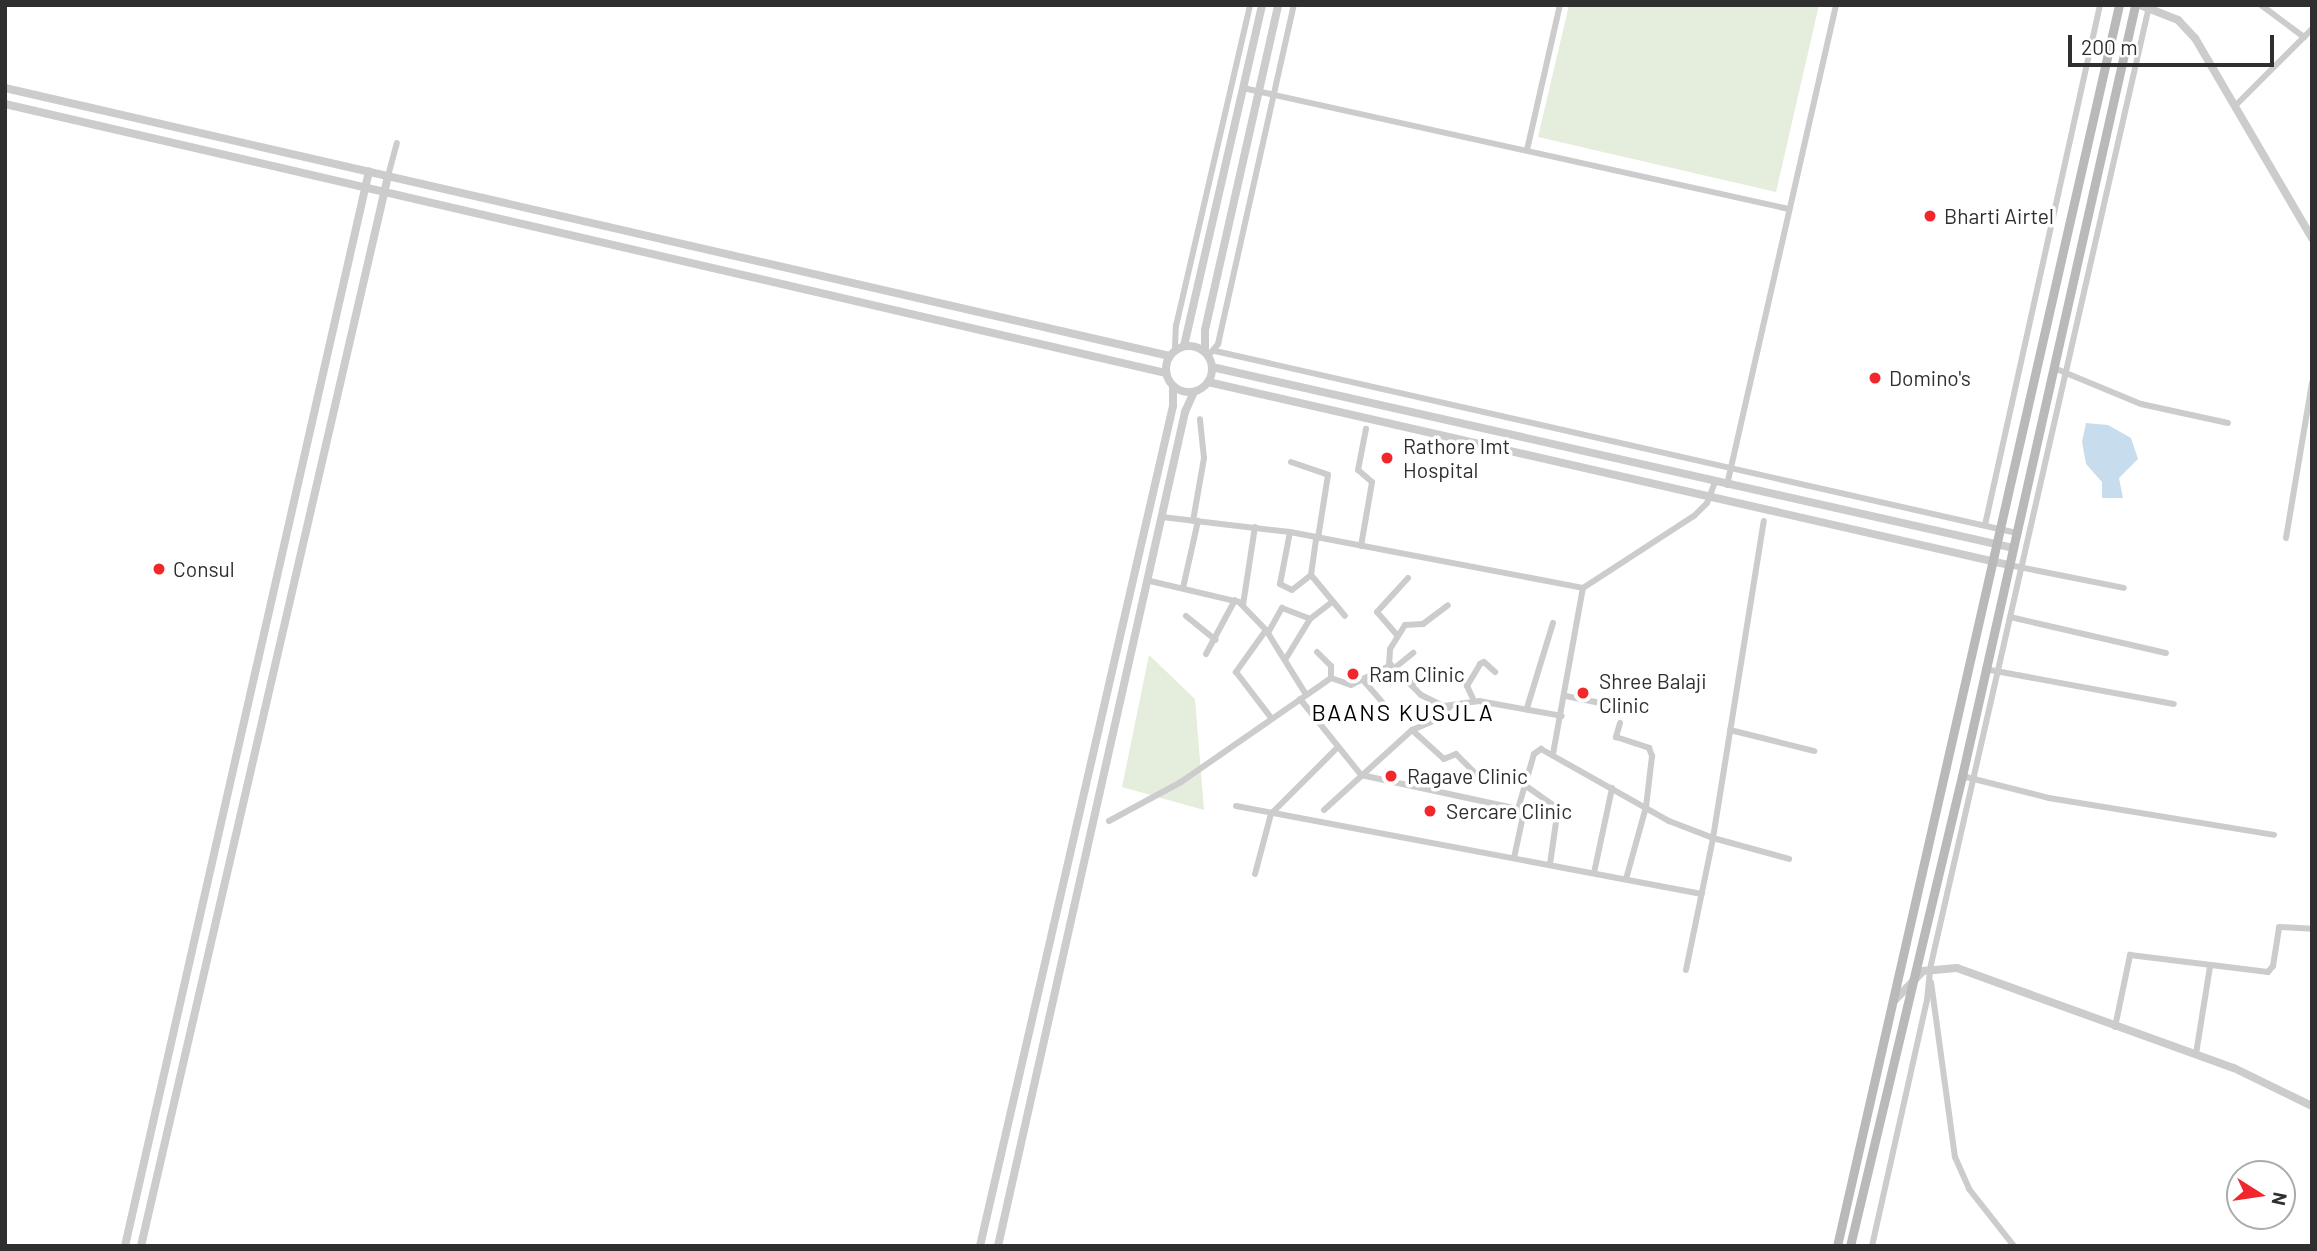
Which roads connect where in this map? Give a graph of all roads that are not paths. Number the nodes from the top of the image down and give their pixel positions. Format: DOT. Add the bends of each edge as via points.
graph roads {
  1 [pos="1250,5"];
  2 [pos="1262,5"];
  3 [pos="1278,5"];
  4 [pos="1294,5"];
  5 [pos="1560,5"];
  6 [pos="1836,5"];
  7 [pos="2100,5"];
  8 [pos="2119,5"];
  9 [pos="2261,5"];
  10 [pos="2143,6"];
  11 [pos="2312,29"];
  12 [pos="2304,37"];
  13 [pos="5,88"];
  14 [pos="1243,88"];
  15 [pos="1259,91"];
  16 [pos="1274,95"];
  17 [pos="5,104"];
  18 [pos="2235,106"];
  19 [pos="397,143"];
  20 [pos="1527,150"];
  21 [pos="369,171"];
  22 [pos="388,176"];
  23 [pos="365,189"];
  24 [pos="383,194"];
  25 [pos="1789,209"];
  26 [pos="2312,238"];
  27 [pos="339,302"];
  28 [pos="354,306"];
  29 [pos="1185,346"];
  30 [pos="1209,352"];
  31 [pos="1172,353"];
  32 [pos="1212,367"];
  33 [pos="2054,368"];
  34 [pos="1166,373"];
  35 [pos="2067,373"];
  36 [pos="1208,382"];
  37 [pos="2312,382"];
  38 [pos="1173,386"];
  39 [pos="1194,392"];
  40 [pos="1199,419"];
  41 [pos="2228,422"];
  42 [pos="1366,429"];
  43 [pos="1291,462"];
  44 [pos="1731,468"];
  45 [pos="1715,482"];
  46 [pos="1727,485"];
  47 [pos="1710,495"];
  48 [pos="1162,517"];
  49 [pos="1196,521"];
  50 [pos="1764,522"];
  51 [pos="1985,525"];
  52 [pos="1255,527"];
  53 [pos="2001,529"];
  54 [pos="1290,532"];
  55 [pos="2017,533"];
  56 [pos="1317,538"];
  57 [pos="2286,538"];
  58 [pos="1997,545"];
  59 [pos="1361,546"];
  60 [pos="2013,548"];
  61 [pos="1994,562"];
  62 [pos="2009,565"];
  63 [pos="2022,568"];
  64 [pos="1311,575"];
  65 [pos="1408,578"];
  66 [pos="1150,581"];
  67 [pos="1182,588"];
  68 [pos="1583,588"];
  69 [pos="2124,589"];
  70 [pos="1235,600"];
  71 [pos="1332,602"];
  72 [pos="1243,605"];
  73 [pos="1448,605"];
  74 [pos="1345,615"];
  75 [pos="1186,616"];
  76 [pos="2010,617"];
  77 [pos="1124,618"];
  78 [pos="1310,619"];
  79 [pos="1140,622"];
  80 [pos="1553,623"];
  81 [pos="1267,632"];
  82 [pos="1397,635"];
  83 [pos="1216,640"];
  84 [pos="1317,652"];
  85 [pos="1413,653"];
  86 [pos="2165,653"];
  87 [pos="1206,654"];
  88 [pos="1285,660"];
  89 [pos="1388,665"];
  90 [pos="1397,666"];
  91 [pos="1431,667"];
  92 [pos="1985,669"];
  93 [pos="1495,672"];
  94 [pos="1997,672"];
  95 [pos="1331,678"];
  96 [pos="1363,680"];
  97 [pos="1412,684"];
  98 [pos="1302,696"];
  99 [pos="1566,696"];
  100 [pos="1474,701"];
  101 [pos="1381,702"];
  102 [pos="2174,704"];
  103 [pos="1620,706"];
  104 [pos="1450,707"];
  105 [pos="1527,708"];
  106 [pos="1562,716"];
  107 [pos="1272,719"];
  108 [pos="1620,723"];
  109 [pos="1412,730"];
  110 [pos="1730,730"];
  111 [pos="1337,748"];
  112 [pos="1814,751"];
  113 [pos="1553,754"];
  114 [pos="1476,774"];
  115 [pos="1361,775"];
  116 [pos="1962,776"];
  117 [pos="1973,779"];
  118 [pos="1526,786"];
  119 [pos="1612,788"];
  120 [pos="1236,806"];
  121 [pos="1646,807"];
  122 [pos="1519,808"];
  123 [pos="1324,810"];
  124 [pos="1271,814"];
  125 [pos="1109,821"];
  126 [pos="2274,835"];
  127 [pos="1713,838"];
  128 [pos="1514,858"];
  129 [pos="1789,859"];
  130 [pos="1550,864"];
  131 [pos="1594,873"];
  132 [pos="1255,874"];
  133 [pos="1626,879"];
  134 [pos="1702,894"];
  135 [pos="2312,929"];
  136 [pos="2210,968"];
  137 [pos="1930,969"];
  138 [pos="1686,970"];
  139 [pos="1910,986"];
  140 [pos="1891,1003"];
  141 [pos="2115,1027"];
  142 [pos="1886,1030"];
  143 [pos="1898,1032"];
  144 [pos="2196,1054"];
  145 [pos="2312,1106"];
  146 [pos="125,1246"];
  147 [pos="141,1246"];
  148 [pos="980,1246"];
  149 [pos="998,1246"];
  150 [pos="1837,1246"];
  151 [pos="1850,1246"];
  152 [pos="1872,1246"];
  153 [pos="2014,1246"];
  1 -- 31 [label="street"];
  2 -- 14 [label="street"];
  3 -- 15 [label="street"];
  4 -- 16 [label="street"];
  5 -- 20 [label="street"];
  6 -- 25 [label="street"];
  7 -- 51 [label="street"];
  8 -- 53 [label="main road"];
  9 -- 12 [label="street"];
  10 -- 18 [label="street" via="2188,28"];
  10 -- 33 [label="main road"];
  10 -- 35 [label="street"];
  11 -- 12 [label="street"];
  12 -- 18 [label="street"];
  13 -- 21 [label="street"];
  14 -- 15 [label="street"];
  14 -- 29 [label="street"];
  15 -- 16 [label="street"];
  15 -- 30 [label="street" via="1205,330"];
  16 -- 20 [label="street"];
  16 -- 30 [label="street"];
  17 -- 23 [label="street"];
  18 -- 26 [label="street"];
  19 -- 22 [label="street"];
  20 -- 25 [label="street"];
  21 -- 22 [label="street"];
  21 -- 23 [label="street"];
  22 -- 24 [label="street"];
  22 -- 31 [label="street"];
  23 -- 24 [label="street"];
  23 -- 27 [label="street"];
  24 -- 28 [label="street"];
  24 -- 34 [label="street"];
  25 -- 44 [label="street"];
  27 -- 28 [label="street"];
  27 -- 146 [label="street"];
  28 -- 147 [label="street"];
  29 -- 30 [label="street"];
  29 -- 31 [label="street"];
  30 -- 32 [label="street"];
  30 -- 44 [label="street"];
  31 -- 34 [label="street"];
  32 -- 36 [label="street"];
  32 -- 45 [label="street"];
  33 -- 35 [label="street"];
  33 -- 55 [label="main road"];
  34 -- 38 [label="street"];
  35 -- 41 [label="street" via="2141,404"];
  35 -- 63 [label="street"];
  36 -- 39 [label="street"];
  36 -- 47 [label="street"];
  37 -- 57 [label="street"];
  38 -- 39 [label="street"];
  38 -- 77 [label="street"];
  39 -- 48 [label="street"];
  40 -- 49 [label="street" via="1204,458"];
  42 -- 59 [label="street" via="1358,470 1372,482"];
  43 -- 56 [label="street" via="1328,475"];
  44 -- 46 [label="street"];
  44 -- 51 [label="street"];
  45 -- 46 [label="street"];
  45 -- 47 [label="street"];
  46 -- 58 [label="street"];
  47 -- 61 [label="street"];
  47 -- 68 [label="street" via="1694,516"];
  48 -- 49 [label="street"];
  48 -- 66 [label="street"];
  49 -- 52 [label="street"];
  49 -- 67 [label="street"];
  50 -- 110 [label="street"];
  51 -- 53 [label="street"];
  52 -- 54 [label="street"];
  52 -- 72 [label="street"];
  53 -- 55 [label="street"];
  53 -- 58 [label="main road"];
  54 -- 56 [label="street"];
  54 -- 64 [label="street" via="1280,584 1296,590"];
  55 -- 60 [label="main road"];
  56 -- 59 [label="street"];
  56 -- 64 [label="street"];
  58 -- 60 [label="street"];
  58 -- 61 [label="main road"];
  59 -- 68 [label="street"];
  60 -- 62 [label="main road"];
  61 -- 62 [label="street"];
  61 -- 140 [label="main road"];
  62 -- 63 [label="street"];
  62 -- 92 [label="main road"];
  63 -- 69 [label="street"];
  63 -- 76 [label="street"];
  64 -- 71 [label="street"];
  65 -- 82 [label="street" via="1377,612"];
  66 -- 67 [label="street"];
  66 -- 79 [label="street"];
  67 -- 70 [label="street"];
  68 -- 99 [label="street"];
  70 -- 72 [label="street"];
  70 -- 83 [label="street"];
  71 -- 74 [label="street"];
  71 -- 78 [label="street"];
  72 -- 81 [label="street"];
  73 -- 82 [label="street" via="1423,624 1406,624"];
  75 -- 83 [label="street"];
  76 -- 86 [label="street"];
  76 -- 94 [label="street"];
  77 -- 79 [label="street"];
  77 -- 148 [label="street"];
  78 -- 81 [label="street" via="1282,608"];
  78 -- 88 [label="street"];
  79 -- 149 [label="street"];
  80 -- 105 [label="street"];
  81 -- 88 [label="street"];
  81 -- 107 [label="street" via="1236,672"];
  82 -- 89 [label="street"];
  83 -- 87 [label="street"];
  84 -- 95 [label="street" via="1331,666"];
  85 -- 90 [label="street"];
  88 -- 98 [label="street"];
  89 -- 90 [label="street"];
  89 -- 96 [label="street"];
  90 -- 97 [label="street"];
  91 -- 97 [label="street"];
  92 -- 94 [label="street"];
  92 -- 116 [label="main road"];
  93 -- 100 [label="street" via="1484,662 1475,670 1467,686"];
  94 -- 102 [label="street"];
  94 -- 117 [label="street"];
  95 -- 96 [label="street" via="1350,685"];
  95 -- 98 [label="street"];
  96 -- 101 [label="street"];
  97 -- 104 [label="street" via="1421,695"];
  98 -- 107 [label="street"];
  98 -- 111 [label="street"];
  99 -- 103 [label="street"];
  99 -- 106 [label="street"];
  100 -- 104 [label="street"];
  100 -- 105 [label="street"];
  104 -- 109 [label="street" via="1440,718"];
  105 -- 106 [label="street"];
  106 -- 113 [label="street"];
  107 -- 125 [label="street" via="1181,782"];
  108 -- 121 [label="street" via="1616,737 1649,748 1652,756"];
  109 -- 114 [label="street" via="1444,759 1457,754"];
  109 -- 115 [label="street"];
  110 -- 112 [label="street"];
  110 -- 127 [label="street"];
  111 -- 115 [label="street"];
  111 -- 124 [label="street"];
  113 -- 118 [label="street" via="1536,751"];
  113 -- 119 [label="street"];
  115 -- 122 [label="street"];
  115 -- 123 [label="street"];
  116 -- 117 [label="street"];
  116 -- 139 [label="main road"];
  117 -- 126 [label="street" via="2116,810"];
  117 -- 137 [label="street"];
  118 -- 122 [label="street"];
  118 -- 130 [label="street" via="1558,808"];
  119 -- 121 [label="street"];
  119 -- 131 [label="street"];
  120 -- 124 [label="street"];
  121 -- 127 [label="street"];
  121 -- 133 [label="street"];
  122 -- 128 [label="street" via="1523,816"];
  124 -- 128 [label="street"];
  124 -- 132 [label="street"];
  127 -- 129 [label="street"];
  127 -- 134 [label="street"];
  128 -- 130 [label="street"];
  130 -- 131 [label="street"];
  131 -- 133 [label="street"];
  133 -- 134 [label="street"];
  134 -- 138 [label="street"];
  135 -- 136 [label="street" via="2279,927 2269,972"];
  136 -- 141 [label="street" via="2130,955"];
  136 -- 144 [label="street"];
  137 -- 139 [label="street"];
  137 -- 141 [label="street" via="1970,972"];
  137 -- 152 [label="street"];
  137 -- 153 [label="street" via="1955,1157 1969,1189"];
  139 -- 140 [label="street"];
  139 -- 143 [label="main road"];
  140 -- 142 [label="main road"];
  141 -- 144 [label="street"];
  142 -- 143 [label="main road"];
  142 -- 150 [label="main road"];
  143 -- 151 [label="main road"];
  144 -- 145 [label="street"];
}
